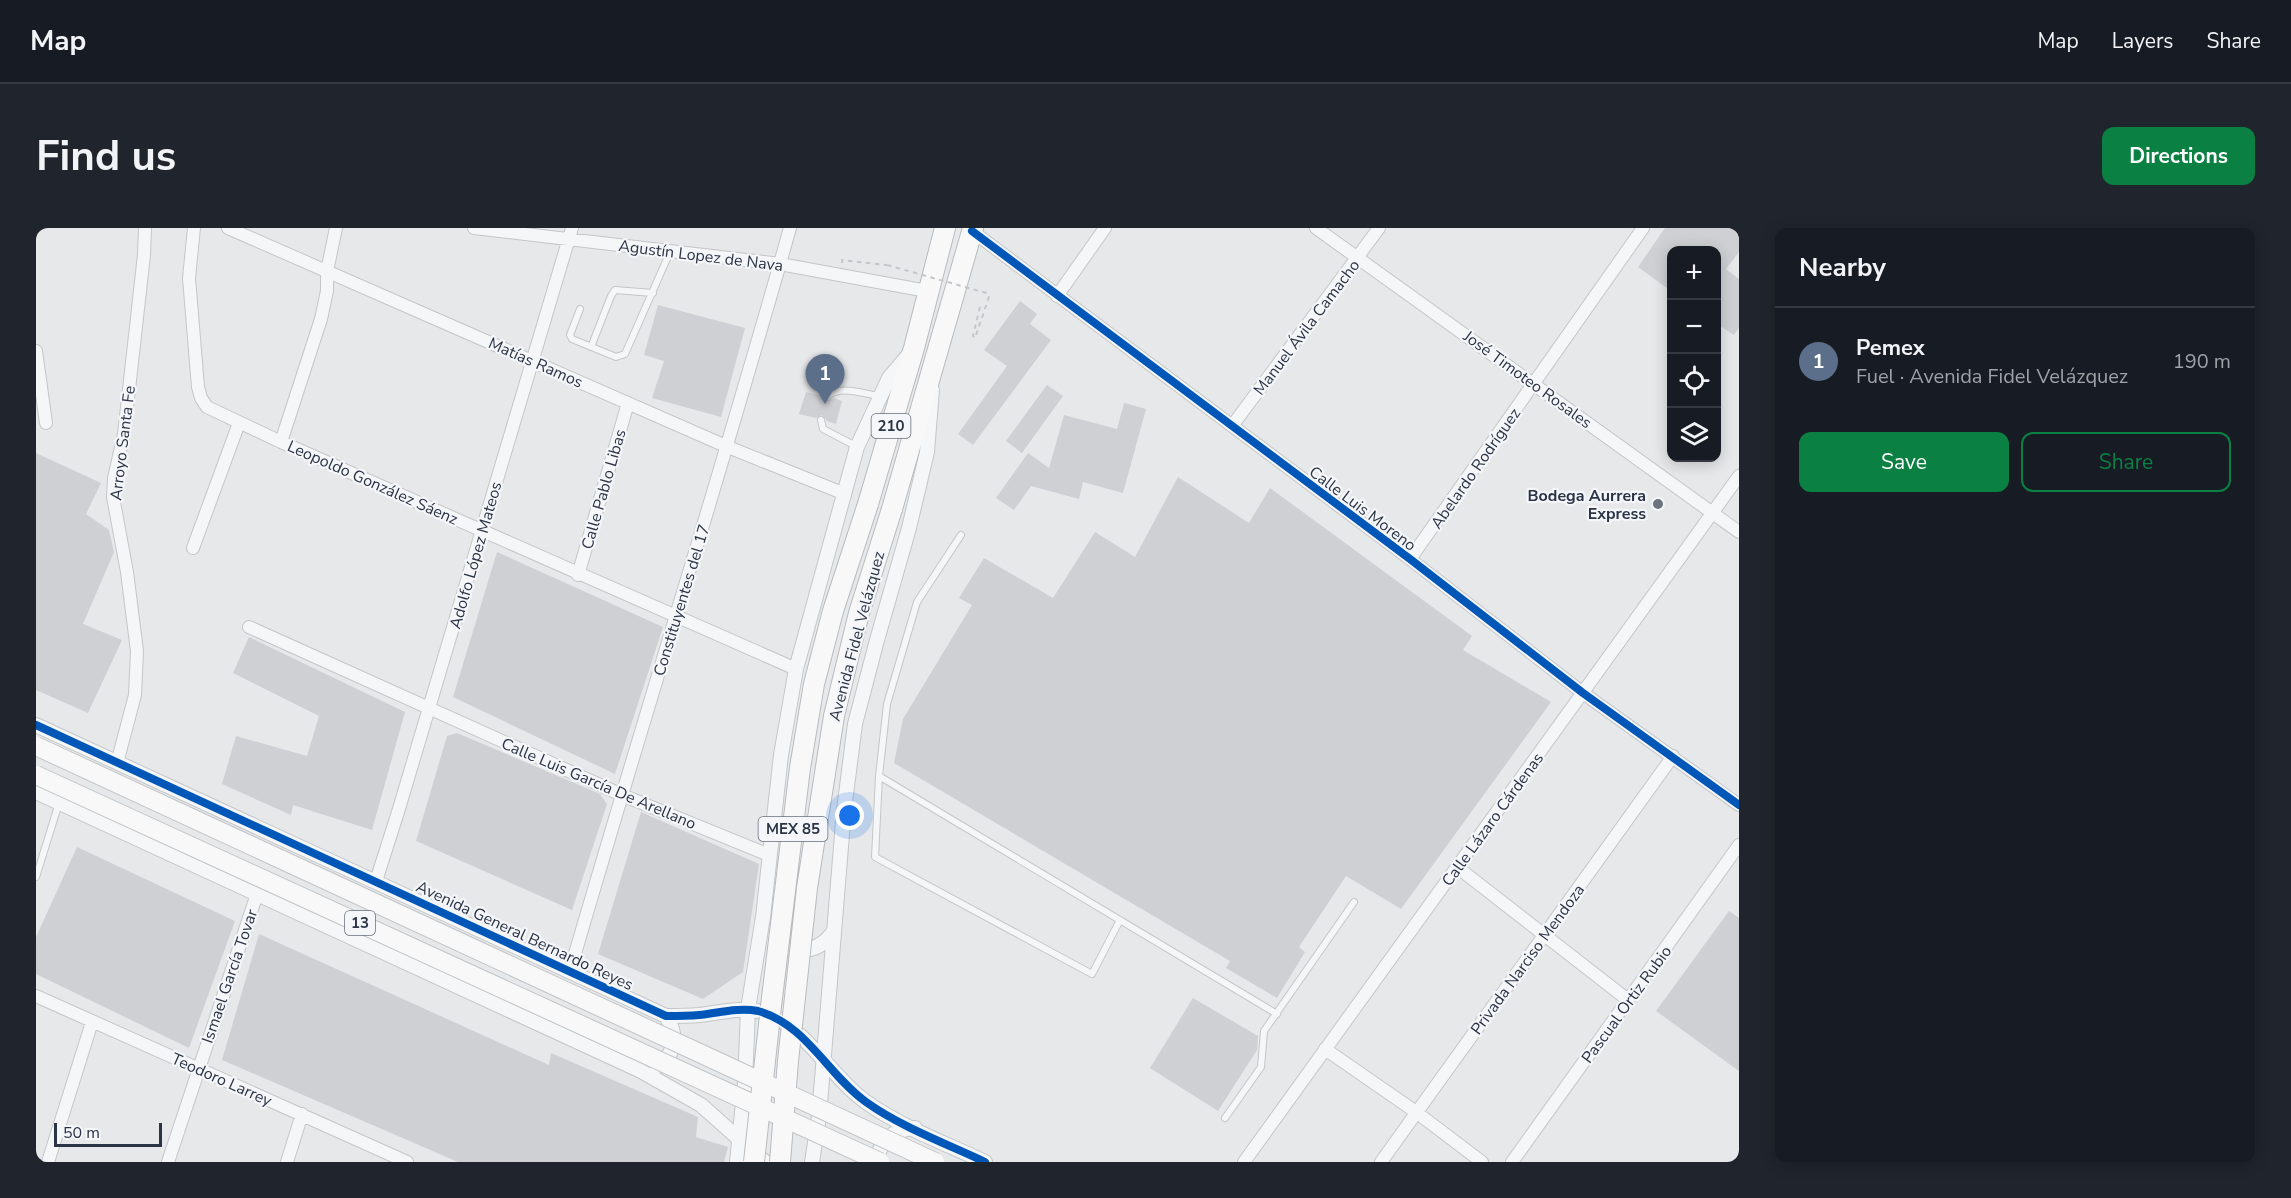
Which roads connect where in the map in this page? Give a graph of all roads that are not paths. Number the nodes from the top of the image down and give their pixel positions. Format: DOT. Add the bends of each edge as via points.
graph roads {
  1 [pos="145,228"];
  2 [pos="194,228"];
  3 [pos="228,228"];
  4 [pos="336,228"];
  5 [pos="474,228"];
  6 [pos="790,228"];
  7 [pos="945,228"];
  8 [pos="1106,228"];
  9 [pos="1316,228"];
  10 [pos="1379,228"];
  11 [pos="1643,228"];
  12 [pos="972,229"];
  13 [pos="571,234"];
  14 [pos="670,252"];
  15 [pos="1358,258"];
  16 [pos="780,264"];
  17 [pos="327,271"];
  18 [pos="927,291"];
  19 [pos="653,293"];
  20 [pos="1057,296"];
  21 [pos="580,309"];
  22 [pos="591,347"];
  23 [pos="914,348"];
  24 [pos="37,354"];
  25 [pos="532,359"];
  26 [pos="932,376"];
  27 [pos="1535,384"];
  28 [pos="879,396"];
  29 [pos="828,397"];
  30 [pos="628,403"];
  31 [pos="820,420"];
  32 [pos="46,423"];
  33 [pos="239,423"];
  34 [pos="1232,426"];
  35 [pos="281,442"];
  36 [pos="728,447"];
  37 [pos="857,447"];
  38 [pos="1739,476"];
  39 [pos="845,494"];
  40 [pos="868,504"];
  41 [pos="892,509"];
  42 [pos="1713,512"];
  43 [pos="482,530"];
  44 [pos="1739,532"];
  45 [pos="961,535"];
  46 [pos="193,548"];
  47 [pos="1410,560"];
  48 [pos="578,575"];
  49 [pos="676,617"];
  50 [pos="249,627"];
  51 [pos="796,669"];
  52 [pos="1583,693"];
  53 [pos="430,708"];
  54 [pos="36,725"];
  55 [pos="36,746"];
  56 [pos="1673,756"];
  57 [pos="117,763"];
  58 [pos="36,775"];
  59 [pos="879,776"];
  60 [pos="36,792"];
  61 [pos="621,795"];
  62 [pos="59,803"];
  63 [pos="1739,805"];
  64 [pos="1739,845"];
  65 [pos="769,855"];
  66 [pos="1457,867"];
  67 [pos="36,877"];
  68 [pos="376,881"];
  69 [pos="257,894"];
  70 [pos="1354,902"];
  71 [pos="762,917"];
  72 [pos="1120,920"];
  73 [pos="834,931"];
  74 [pos="1545,935"];
  75 [pos="570,971"];
  76 [pos="36,996"];
  77 [pos="1628,1000"];
  78 [pos="748,1009"];
  79 [pos="1277,1014"];
  80 [pos="666,1016"];
  81 [pos="92,1022"];
  82 [pos="1325,1049"];
  83 [pos="823,1059"];
  84 [pos="197,1068"];
  85 [pos="641,1071"];
  86 [pos="1416,1112"];
  87 [pos="302,1114"];
  88 [pos="1225,1118"];
  89 [pos="915,1128"];
  90 [pos="740,1140"];
  91 [pos="48,1162"];
  92 [pos="168,1162"];
  93 [pos="287,1162"];
  94 [pos="407,1162"];
  95 [pos="737,1162"];
  96 [pos="754,1162"];
  97 [pos="765,1162"];
  98 [pos="780,1162"];
  99 [pos="812,1162"];
  100 [pos="878,1162"];
  101 [pos="934,1162"];
  102 [pos="985,1162"];
  103 [pos="1244,1162"];
  104 [pos="1381,1162"];
  105 [pos="1482,1162"];
  106 [pos="1512,1162"];
  1 -- 57 [label="street, Arroyo Santa Fe" via="124,434 114,478 115,510 137,651 135,695"];
  2 -- 33 [label="street, Leopoldo González Sáenz" via="189,278 198,387 204,403 213,411"];
  3 -- 17 [label="street, Matías Ramos"];
  4 -- 17 [label="street"];
  5 -- 13 [label="street, Agustín Lopez de Nava"];
  6 -- 16 [label="street, Constituyentes del 17"];
  7 -- 18 [label="highway, Avenida Fidel Velázquez / 210"];
  8 -- 20 [label="street"];
  9 -- 15 [label="street, José Timoteo Rosales"];
  10 -- 15 [label="street, Manuel Ávila Camacho"];
  11 -- 27 [label="street, Abelardo Rodríguez"];
  12 -- 20 [label="street, Calle Luis Moreno"];
  12 -- 26 [label="highway, Avenida Fidel Velázquez / 210"];
  13 -- 14 [label="street, Agustín Lopez de Nava"];
  13 -- 25 [label="street, Adolfo López Mateos"];
  14 -- 16 [label="street, Agustín Lopez de Nava"];
  14 -- 19 [label="lane"];
  15 -- 27 [label="street, José Timoteo Rosales"];
  15 -- 34 [label="street, Manuel Ávila Camacho"];
  16 -- 18 [label="street, Agustín Lopez de Nava"];
  16 -- 36 [label="street, Constituyentes del 17"];
  17 -- 25 [label="street, Matías Ramos"];
  17 -- 35 [label="street" via="321,319"];
  18 -- 23 [label="highway, Avenida Fidel Velázquez / 210"];
  19 -- 22 [label="lane" via="615,290"];
  19 -- 22 [label="lane" via="625,354 616,357"];
  20 -- 34 [label="street, Calle Luis Moreno"];
  21 -- 22 [label="lane" via="570,335"];
  23 -- 28 [label="street"];
  23 -- 40 [label="highway, Avenida Fidel Velázquez / 210"];
  24 -- 32 [label="street"];
  25 -- 30 [label="street, Matías Ramos"];
  25 -- 43 [label="street, Adolfo López Mateos"];
  26 -- 41 [label="highway, Avenida Fidel Velázquez / 210"];
  26 -- 73 [label="street" via="927,452 855,724"];
  27 -- 42 [label="street, José Timoteo Rosales"];
  27 -- 47 [label="street, Abelardo Rodríguez"];
  28 -- 29 [label="lane" via="841,390"];
  28 -- 37 [label="street"];
  30 -- 36 [label="street, Matías Ramos"];
  30 -- 48 [label="street, Calle Pablo Libas"];
  31 -- 37 [label="lane" via="823,429"];
  33 -- 35 [label="street, Leopoldo González Sáenz"];
  33 -- 46 [label="street"];
  34 -- 47 [label="street, Calle Luis Moreno"];
  35 -- 43 [label="street, Leopoldo González Sáenz"];
  36 -- 39 [label="street, Matías Ramos"];
  36 -- 49 [label="street, Constituyentes del 17"];
  37 -- 39 [label="street"];
  38 -- 42 [label="street, Calle Lázaro Cárdenas"];
  39 -- 51 [label="street"];
  40 -- 96 [label="highway, Avenida Fidel Velázquez / MEX 85, bridge" via="814,684 800,768"];
  41 -- 98 [label="highway, Avenida Fidel Velázquez / MEX 85, bridge" via="859,613 834,716 807,888"];
  42 -- 44 [label="street, José Timoteo Rosales"];
  42 -- 52 [label="street, Calle Lázaro Cárdenas"];
  43 -- 48 [label="street, Leopoldo González Sáenz"];
  43 -- 53 [label="street, Adolfo López Mateos"];
  45 -- 59 [label="lane" via="914,609 887,704"];
  47 -- 52 [label="street, Calle Luis Moreno"];
  48 -- 49 [label="street, Leopoldo González Sáenz"];
  49 -- 51 [label="street, Leopoldo González Sáenz"];
  49 -- 61 [label="street, Constituyentes del 17"];
  50 -- 53 [label="street, Calle Luis García De Arellano"];
  51 -- 65 [label="street"];
  52 -- 56 [label="street, Calle Luis Moreno"];
  52 -- 66 [label="street, Calle Lázaro Cárdenas"];
  53 -- 61 [label="street, Calle Luis García De Arellano"];
  53 -- 68 [label="street, Adolfo López Mateos"];
  54 -- 57 [label="street, Avenida General Bernardo Reyes"];
  55 -- 101 [label="main road, Avenida General Bernardo Reyes / 13, bridge"];
  56 -- 63 [label="street, Calle Luis Moreno"];
  56 -- 74 [label="street, Privada Narciso Mendoza"];
  57 -- 68 [label="street, Avenida General Bernardo Reyes"];
  58 -- 100 [label="main road, 13, bridge"];
  59 -- 72 [label="lane"];
  59 -- 72 [label="lane" via="875,857 1092,974"];
  60 -- 62 [label="street"];
  61 -- 65 [label="street, Calle Luis García De Arellano"];
  61 -- 75 [label="street, Constituyentes del 17"];
  62 -- 67 [label="lane"];
  62 -- 69 [label="street"];
  64 -- 77 [label="street, Pascual Ortiz Rubio"];
  65 -- 71 [label="street"];
  66 -- 74 [label="street"];
  66 -- 82 [label="street, Calle Lázaro Cárdenas"];
  68 -- 75 [label="street, Avenida General Bernardo Reyes"];
  69 -- 84 [label="street, Ismael García Tovar"];
  69 -- 85 [label="street"];
  70 -- 79 [label="lane"];
  71 -- 73 [label="street" via="776,942 794,950 813,949"];
  71 -- 78 [label="street"];
  72 -- 79 [label="lane"];
  73 -- 83 [label="street"];
  74 -- 77 [label="street"];
  74 -- 86 [label="street, Privada Narciso Mendoza"];
  75 -- 80 [label="street, Avenida General Bernardo Reyes"];
  76 -- 81 [label="street, Teodoro Larrey"];
  77 -- 106 [label="street, Pascual Ortiz Rubio"];
  78 -- 80 [label="street, Avenida General Bernardo Reyes"];
  78 -- 83 [label="street, Avenida General Bernardo Reyes" via="780,1021"];
  78 -- 90 [label="street"];
  79 -- 88 [label="lane" via="1264,1031 1260,1067"];
  80 -- 85 [label="street" via="674,1036 669,1056 652,1069"];
  81 -- 84 [label="street, Teodoro Larrey"];
  81 -- 91 [label="street"];
  82 -- 86 [label="street"];
  82 -- 103 [label="street, Calle Lázaro Cárdenas"];
  83 -- 89 [label="street, Avenida General Bernardo Reyes" via="867,1103"];
  83 -- 99 [label="street"];
  84 -- 87 [label="street, Teodoro Larrey"];
  84 -- 92 [label="street, Ismael García Tovar"];
  85 -- 90 [label="street" via="701,1105"];
  86 -- 104 [label="street, Privada Narciso Mendoza"];
  86 -- 105 [label="street"];
  87 -- 93 [label="street"];
  87 -- 94 [label="street, Teodoro Larrey"];
  89 -- 100 [label="street" via="891,1135 883,1143"];
  89 -- 102 [label="street, Avenida General Bernardo Reyes"];
  90 -- 95 [label="street"];
  90 -- 97 [label="street"];
}
